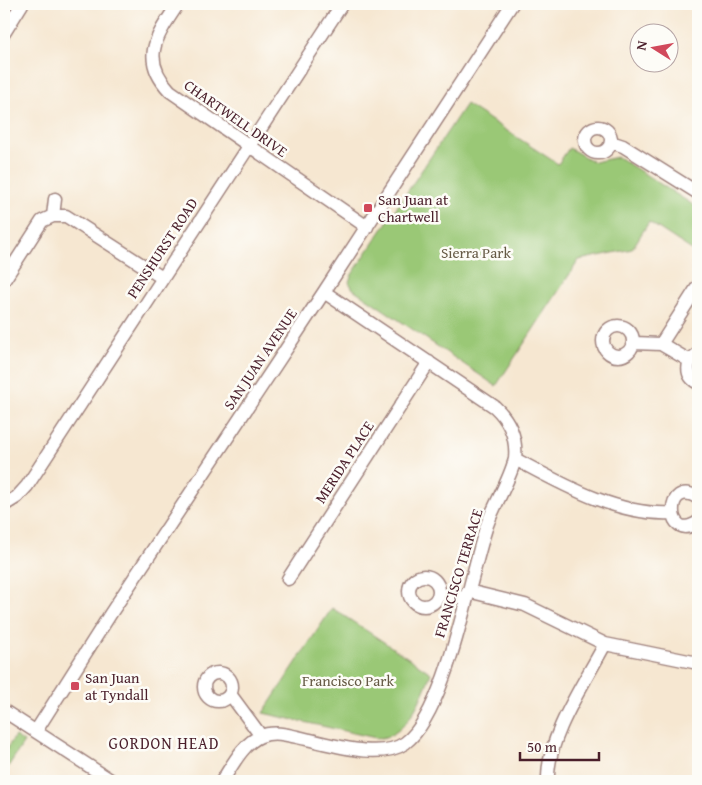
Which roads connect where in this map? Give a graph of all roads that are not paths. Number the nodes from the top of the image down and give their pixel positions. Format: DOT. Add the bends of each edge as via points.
graph roads {
  1 [pos="22,4"];
  2 [pos="178,4"];
  3 [pos="342,4"];
  4 [pos="512,4"];
  5 [pos="4,33"];
  6 [pos="611,142"];
  7 [pos="248,146"];
  8 [pos="698,193"];
  9 [pos="55,199"];
  10 [pos="53,216"];
  11 [pos="367,227"];
  12 [pos="161,277"];
  13 [pos="4,280"];
  14 [pos="698,286"];
  15 [pos="324,292"];
  16 [pos="634,343"];
  17 [pos="661,344"];
  18 [pos="694,357"];
  19 [pos="429,362"];
  20 [pos="698,383"];
  21 [pos="515,459"];
  22 [pos="698,498"];
  23 [pos="4,505"];
  24 [pos="672,513"];
  25 [pos="698,522"];
  26 [pos="288,579"];
  27 [pos="439,594"];
  28 [pos="467,594"];
  29 [pos="605,644"];
  30 [pos="698,662"];
  31 [pos="230,694"];
  32 [pos="4,711"];
  33 [pos="36,731"];
  34 [pos="261,736"];
  35 [pos="112,781"];
  36 [pos="222,781"];
  37 [pos="548,781"];
  1 -- 5 [label="street"];
  2 -- 7 [label="street, CHARTWELL DRIVE" via="154,45 154,66 160,80 170,92"];
  3 -- 7 [label="street, PENSHURST ROAD"];
  4 -- 11 [label="street, SAN JUAN AVENUE"];
  6 -- 8 [label="street" via="623,146"];
  7 -- 11 [label="street, CHARTWELL DRIVE"];
  7 -- 12 [label="street, PENSHURST ROAD"];
  9 -- 10 [label="street"];
  10 -- 12 [label="street" via="66,216"];
  10 -- 13 [label="street" via="42,221"];
  11 -- 15 [label="street, SAN JUAN AVENUE"];
  12 -- 23 [label="street, PENSHURST ROAD" via="27,486"];
  14 -- 17 [label="street"];
  15 -- 19 [label="street, FRANCISCO TERRACE"];
  15 -- 33 [label="street, SAN JUAN AVENUE"];
  16 -- 17 [label="street"];
  17 -- 18 [label="street"];
  18 -- 20 [label="street" via="690,376"];
  19 -- 21 [label="street, FRANCISCO TERRACE" via="504,415 514,438"];
  19 -- 26 [label="street, MERIDA PLACE"];
  21 -- 24 [label="street" via="598,499 650,512"];
  21 -- 28 [label="street, FRANCISCO TERRACE" via="488,524"];
  22 -- 24 [label="street" via="681,495 674,502"];
  24 -- 25 [label="street" via="681,525 692,526"];
  27 -- 28 [label="street"];
  28 -- 29 [label="street" via="525,605"];
  28 -- 34 [label="street, FRANCISCO TERRACE" via="443,684 419,727 405,743 384,752 282,733"];
  29 -- 30 [label="street"];
  29 -- 37 [label="street" via="552,744 547,765"];
  31 -- 34 [label="street"];
  32 -- 33 [label="street"];
  33 -- 35 [label="street"];
  34 -- 36 [label="street" via="244,748"];
}
